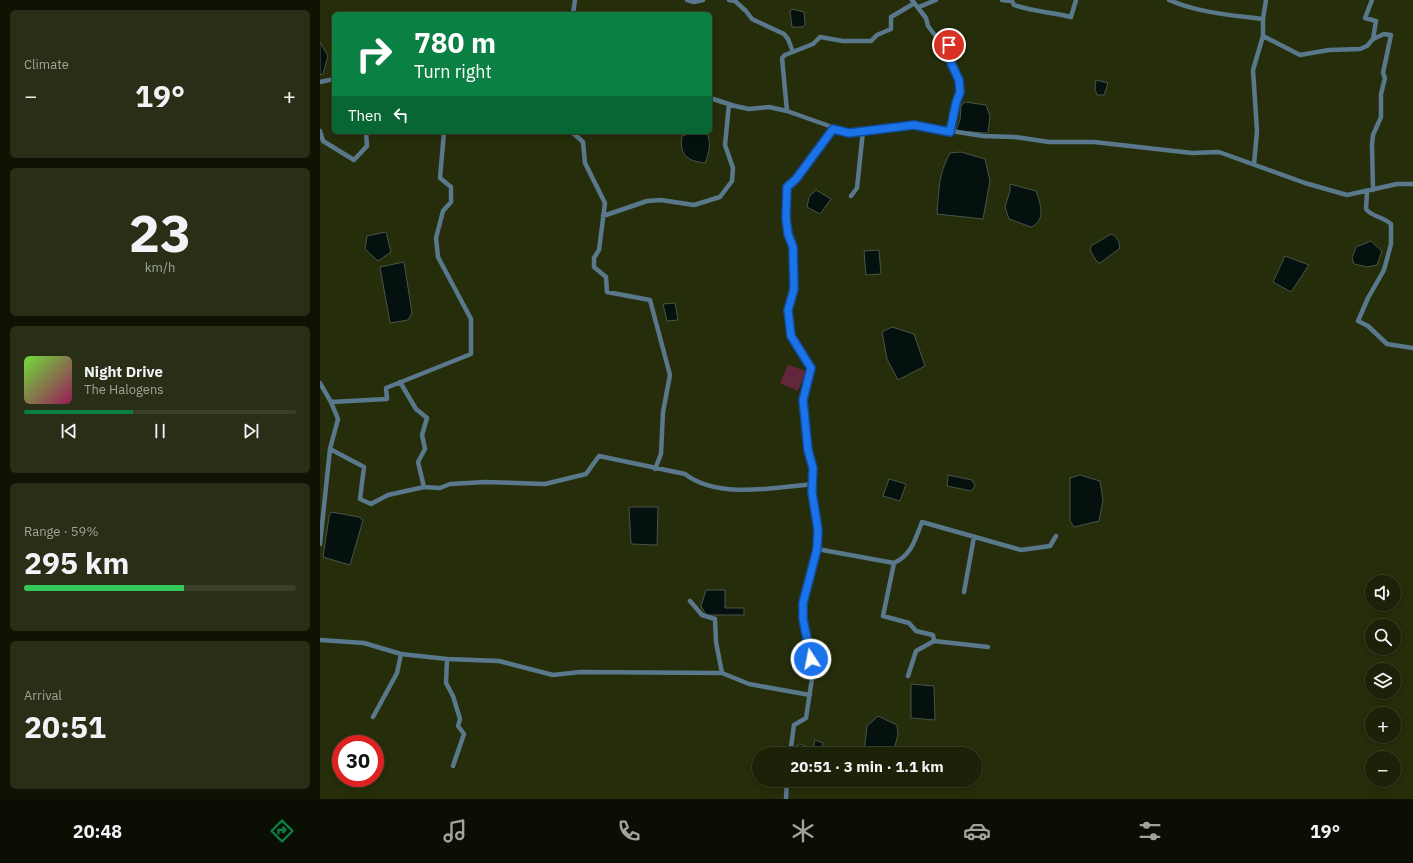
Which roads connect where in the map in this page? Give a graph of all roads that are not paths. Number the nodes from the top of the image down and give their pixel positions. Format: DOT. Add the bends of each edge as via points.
graph roads {
  1 [pos="575,0"];
  2 [pos="687,0"];
  3 [pos="703,0"];
  4 [pos="729,0"];
  5 [pos="936,0"];
  6 [pos="1002,0"];
  7 [pos="1076,0"];
  8 [pos="1169,0"];
  9 [pos="1266,0"];
  10 [pos="1372,0"];
  11 [pos="913,2"];
  12 [pos="919,7"];
  13 [pos="573,12"];
  14 [pos="1263,19"];
  15 [pos="1263,36"];
  16 [pos="1373,39"];
  17 [pos="793,52"];
  18 [pos="332,79"];
  19 [pos="320,82"];
  20 [pos="712,99"];
  21 [pos="729,104"];
  22 [pos="787,112"];
  23 [pos="833,129"];
  24 [pos="320,131"];
  25 [pos="863,132"];
  26 [pos="950,132"];
  27 [pos="366,134"];
  28 [pos="444,134"];
  29 [pos="574,134"];
  30 [pos="1254,164"];
  31 [pos="1413,184"];
  32 [pos="1373,190"];
  33 [pos="1367,192"];
  34 [pos="851,196"];
  35 [pos="603,216"];
  36 [pos="1413,348"];
  37 [pos="400,382"];
  38 [pos="320,383"];
  39 [pos="331,402"];
  40 [pos="330,449"];
  41 [pos="655,469"];
  42 [pos="813,484"];
  43 [pos="424,487"];
  44 [pos="1056,536"];
  45 [pos="974,537"];
  46 [pos="320,544"];
  47 [pos="817,549"];
  48 [pos="894,563"];
  49 [pos="964,592"];
  50 [pos="690,601"];
  51 [pos="320,640"];
  52 [pos="934,641"];
  53 [pos="988,647"];
  54 [pos="401,654"];
  55 [pos="447,659"];
  56 [pos="722,673"];
  57 [pos="908,676"];
  58 [pos="810,695"];
  59 [pos="373,717"];
  60 [pos="791,747"];
  61 [pos="452,766"];
  62 [pos="787,787"];
  63 [pos="786,799"];
  1 -- 13 [label="street"];
  2 -- 3 [label="street"];
  4 -- 17 [label="street" via="735,1 752,19 784,34"];
  5 -- 12 [label="street"];
  6 -- 7 [label="street" via="1012,1 1014,5 1030,11 1051,12 1071,17"];
  8 -- 14 [label="street" via="1208,13"];
  9 -- 14 [label="street"];
  10 -- 16 [label="street" via="1365,18 1376,21"];
  11 -- 12 [label="street"];
  11 -- 17 [label="street" via="891,17 891,29 877,35 871,41 820,37 813,44"];
  12 -- 26 [label="street" via="934,34 949,45 951,63 959,80 960,92"];
  14 -- 15 [label="street"];
  15 -- 16 [label="street" via="1300,55 1329,50 1360,49"];
  15 -- 30 [label="street" via="1253,70 1257,131"];
  16 -- 32 [label="street" via="1384,34 1391,35 1383,73 1385,78 1381,94 1381,117 1372,140"];
  17 -- 22 [label="street" via="782,58"];
  18 -- 19 [label="street"];
  20 -- 21 [label="street"];
  21 -- 22 [label="street" via="749,109 769,107"];
  21 -- 35 [label="street" via="725,145 733,168 732,181 720,197 694,205 661,200 647,201"];
  22 -- 23 [label="street"];
  23 -- 25 [label="street" via="849,133"];
  23 -- 42 [label="street" via="796,179 787,187 786,218 793,247 794,289 788,310 791,336 811,368 803,400"];
  24 -- 27 [label="street" via="323,141 354,160 367,146"];
  25 -- 26 [label="street" via="914,125"];
  25 -- 34 [label="street" via="857,188"];
  26 -- 30 [label="street" via="1192,153 1219,152"];
  28 -- 37 [label="street" via="440,178 451,187 451,202 443,211 439,224 436,238 438,257 471,319 471,354"];
  29 -- 35 [label="street" via="583,142 585,163 605,203"];
  30 -- 33 [label="street" via="1347,195"];
  31 -- 32 [label="street" via="1397,184"];
  32 -- 33 [label="street"];
  33 -- 36 [label="street" via="1366,209 1392,224 1392,232 1384,270 1358,321 1368,326 1387,344"];
  35 -- 41 [label="street" via="594,267 606,276 607,292 650,300 670,375 663,412 661,454"];
  37 -- 39 [label="street" via="386,388 386,399"];
  37 -- 43 [label="street" via="416,410 427,418 422,435 425,449 418,462"];
  38 -- 39 [label="street"];
  39 -- 40 [label="street" via="338,420"];
  40 -- 43 [label="street" via="364,467 360,499 371,504 388,495"];
  40 -- 46 [label="street"];
  41 -- 42 [label="street" via="685,474 696,483 727,489 766,489"];
  41 -- 43 [label="street" via="599,456 586,474 545,484 485,482 450,484 440,488"];
  42 -- 47 [label="street" via="818,530"];
  44 -- 45 [label="street" via="1050,546 1021,550"];
  45 -- 48 [label="street" via="922,522 911,551"];
  45 -- 49 [label="street"];
  47 -- 48 [label="street"];
  47 -- 58 [label="street" via="803,603 803,619 813,672"];
  48 -- 52 [label="street" via="883,616 909,624 916,631 933,635"];
  50 -- 56 [label="street" via="702,615 715,619"];
  51 -- 54 [label="street" via="364,643"];
  52 -- 53 [label="street"];
  52 -- 57 [label="street" via="916,651"];
  54 -- 55 [label="street"];
  54 -- 59 [label="street" via="398,673"];
  55 -- 56 [label="street" via="499,661 553,675 580,672"];
  55 -- 61 [label="street" via="446,683 460,720 458,726 464,734"];
  56 -- 58 [label="street" via="749,684"];
  58 -- 60 [label="street" via="806,718 794,725"];
  62 -- 63 [label="street"];
}
